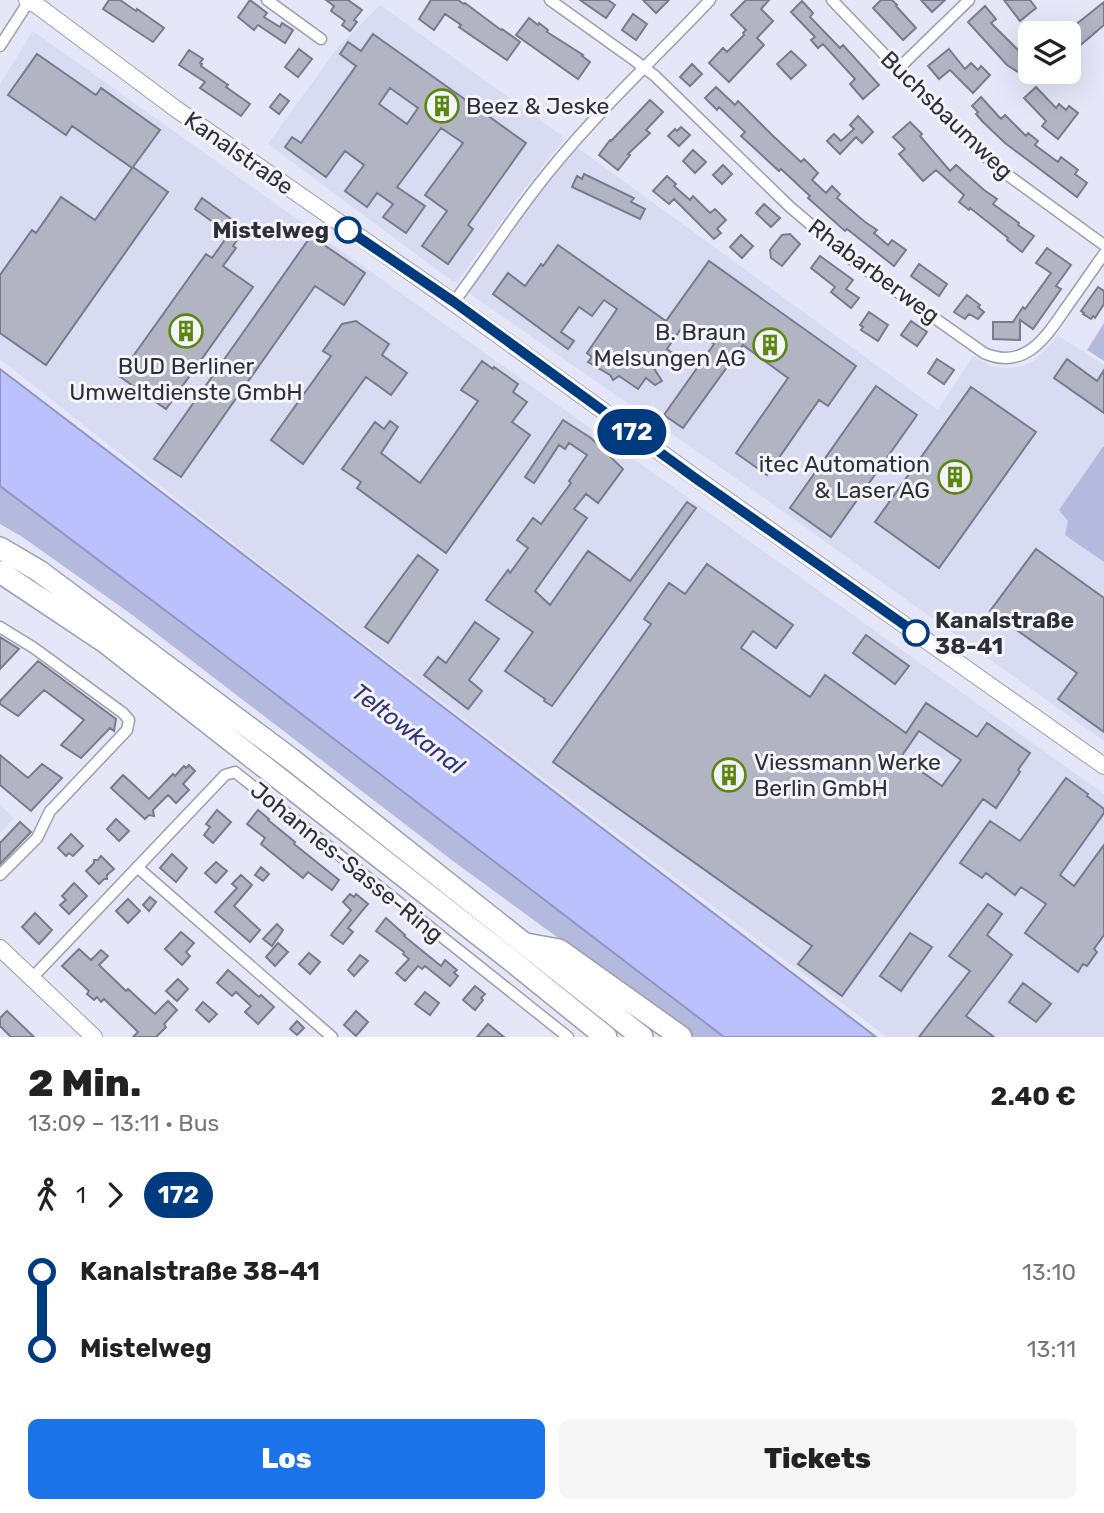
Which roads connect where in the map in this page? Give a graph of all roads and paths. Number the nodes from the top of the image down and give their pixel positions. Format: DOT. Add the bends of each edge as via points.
graph roads {
  1 [pos="267,0"];
  2 [pos="550,0"];
  3 [pos="710,0"];
  4 [pos="832,0"];
  5 [pos="969,0"];
  6 [pos="34,2"];
  7 [pos="321,40"];
  8 [pos="0,46"];
  9 [pos="645,68"];
  10 [pos="898,69"];
  11 [pos="1104,245"];
  12 [pos="1104,254"];
  13 [pos="454,302"];
  14 [pos="0,548"];
  15 [pos="0,572"];
  16 [pos="0,627"];
  17 [pos="1104,766"];
  18 [pos="137,867"];
  19 [pos="0,875"];
  20 [pos="524,944"];
  21 [pos="0,948"];
  22 [pos="32,978"];
  23 [pos="94,1037"];
  24 [pos="332,1037"];
  25 [pos="568,1037"];
  26 [pos="606,1037"];
  27 [pos="642,1037"];
  28 [pos="681,1037"];
  1 -- 7 [label="street"];
  2 -- 9 [label="street, Rhabarberweg"];
  3 -- 9 [label="street"];
  4 -- 10 [label="street, Buchsbaumweg"];
  5 -- 10 [label="street"];
  6 -- 8 [label="street"];
  6 -- 13 [label="street, Kanalstraße" via="176,108"];
  9 -- 12 [label="street, Rhabarberweg" via="790,207 855,262 984,353 1013,357 1035,348"];
  9 -- 13 [label="street" via="552,167"];
  10 -- 11 [label="street, Buchsbaumweg" via="999,168"];
  13 -- 17 [label="street, Kanalstraße"];
  14 -- 20 [label="highway" via="39,571 291,759"];
  15 -- 26 [label="highway" via="105,642"];
  16 -- 19 [label="street" via="129,720 127,730 50,811 37,838"];
  18 -- 22 [label="street, Johannes-Sasse-Ring"];
  18 -- 24 [label="street"];
  18 -- 25 [label="street, Johannes-Sasse-Ring" via="225,775 234,772"];
  20 -- 27 [label="highway"];
  20 -- 28 [label="highway" via="559,950"];
  21 -- 22 [label="street"];
  22 -- 23 [label="street"];
}
